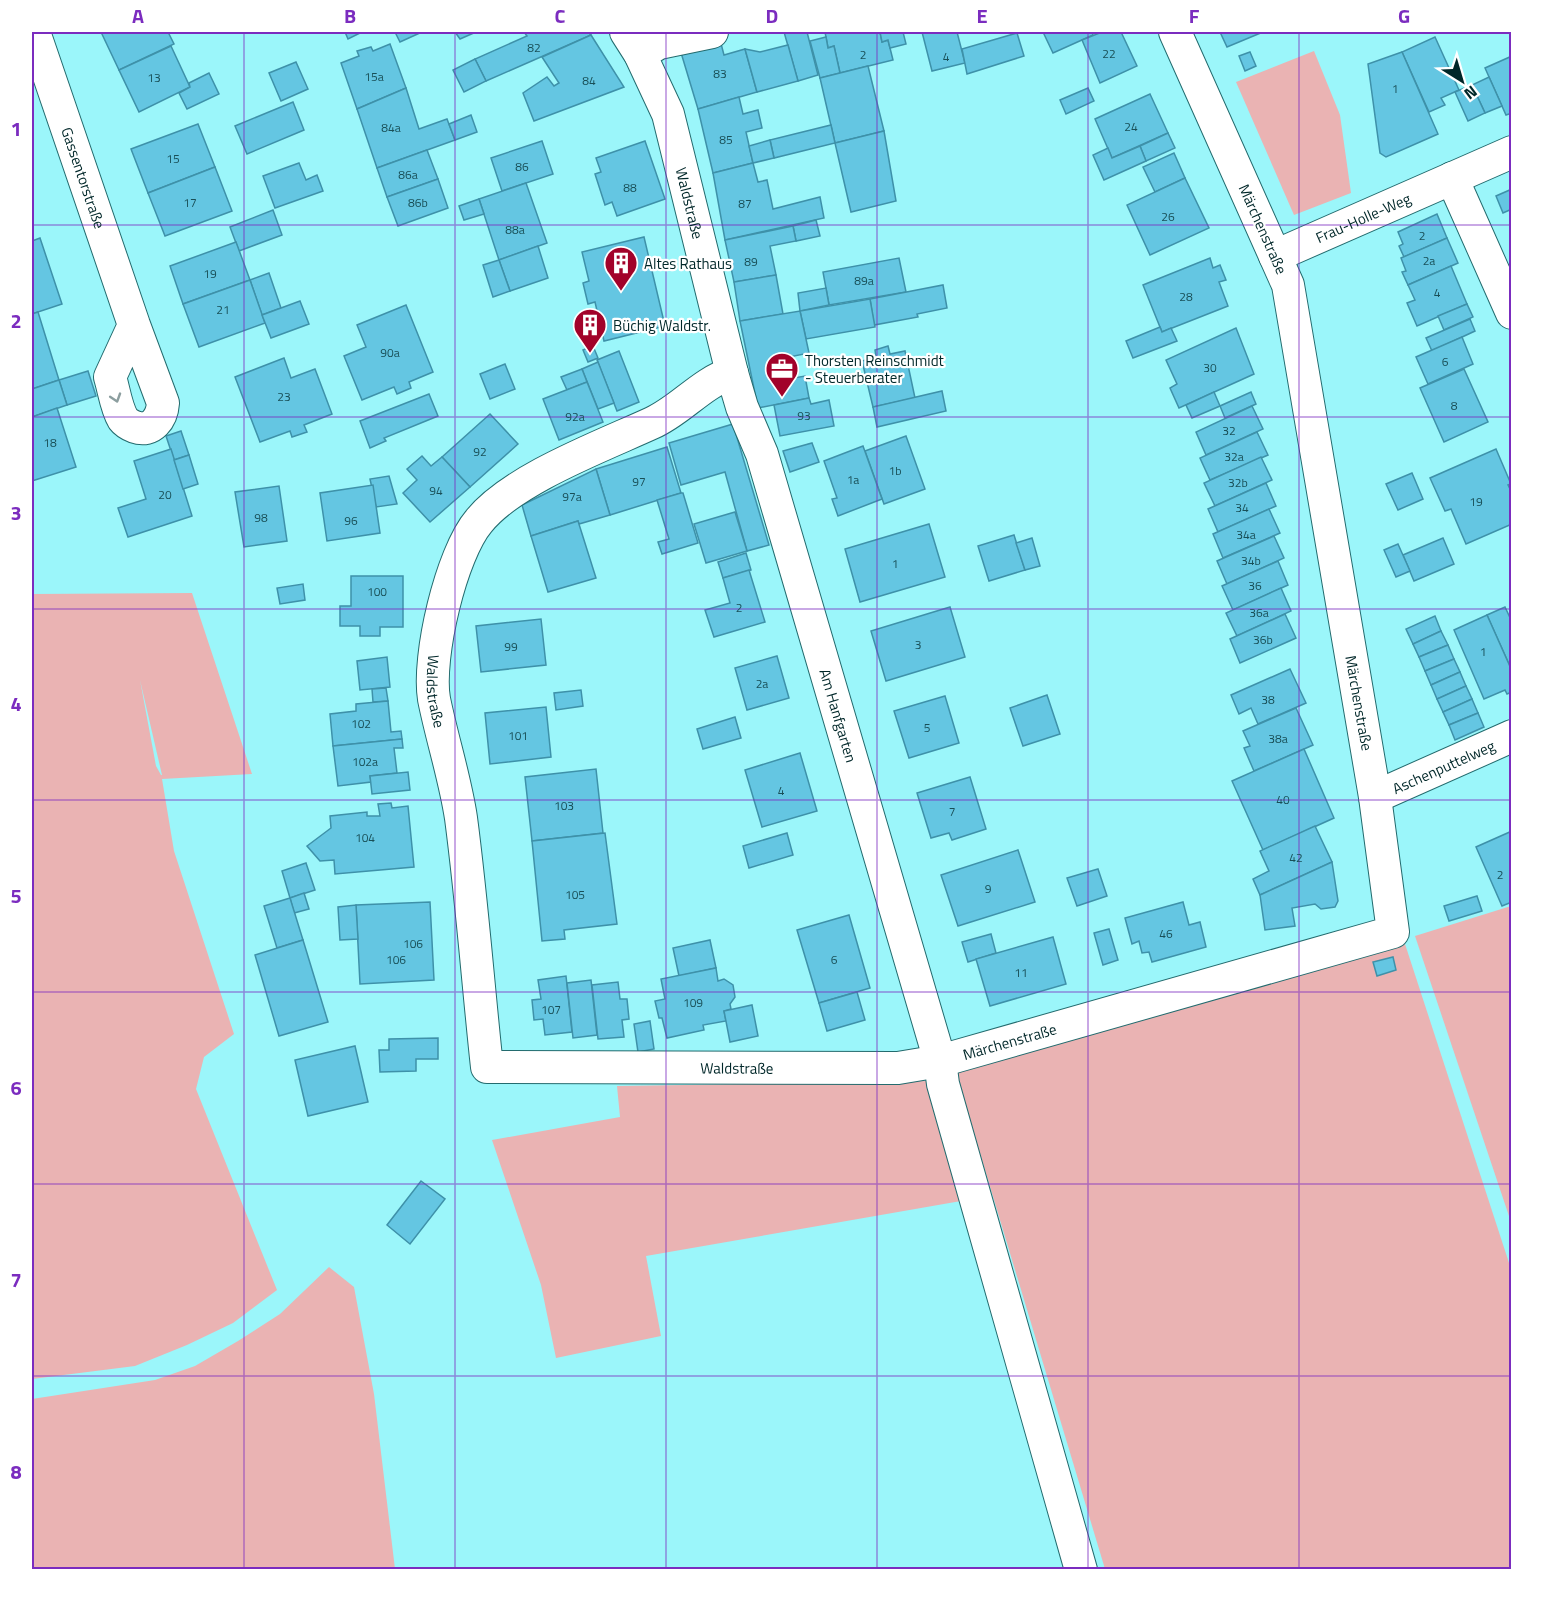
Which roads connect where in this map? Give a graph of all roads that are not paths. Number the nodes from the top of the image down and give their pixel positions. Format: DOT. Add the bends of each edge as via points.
graph roads {
  1 [pos="34,32"];
  2 [pos="712,32"];
  3 [pos="1175,32"];
  4 [pos="633,43"];
  5 [pos="1512,152"];
  6 [pos="1452,178"];
  7 [pos="1275,256"];
  8 [pos="1512,313"];
  9 [pos="134,325"];
  10 [pos="732,373"];
  11 [pos="1512,736"];
  12 [pos="1375,797"];
  13 [pos="940,1061"];
  14 [pos="1081,1569"];
  1 -- 9 [label="street, Gassentorstraße"];
  2 -- 4 [label="street" via="659,43"];
  3 -- 7 [label="street, Märchenstraße"];
  4 -- 10 [label="street, Waldstraße" via="668,114"];
  5 -- 6 [label="street, Frau-Holle-Weg"];
  6 -- 7 [label="street, Frau-Holle-Weg"];
  6 -- 8 [label="street"];
  7 -- 12 [label="street, Märchenstraße" via="1288,285"];
  10 -- 13 [label="street, Am Hanfgarten" via="762,454"];
  10 -- 13 [label="street, Waldstraße" via="717,378 657,421 556,467 506,495 478,521 459,554 443,606 435,652 434,696 461,817 487,1067 898,1068"];
  11 -- 12 [label="street, Aschenputtelweg"];
  12 -- 13 [label="street, Märchenstraße" via="1393,932"];
  13 -- 14 [label="street, Am Hanfgarten" via="943,1084"];
}
